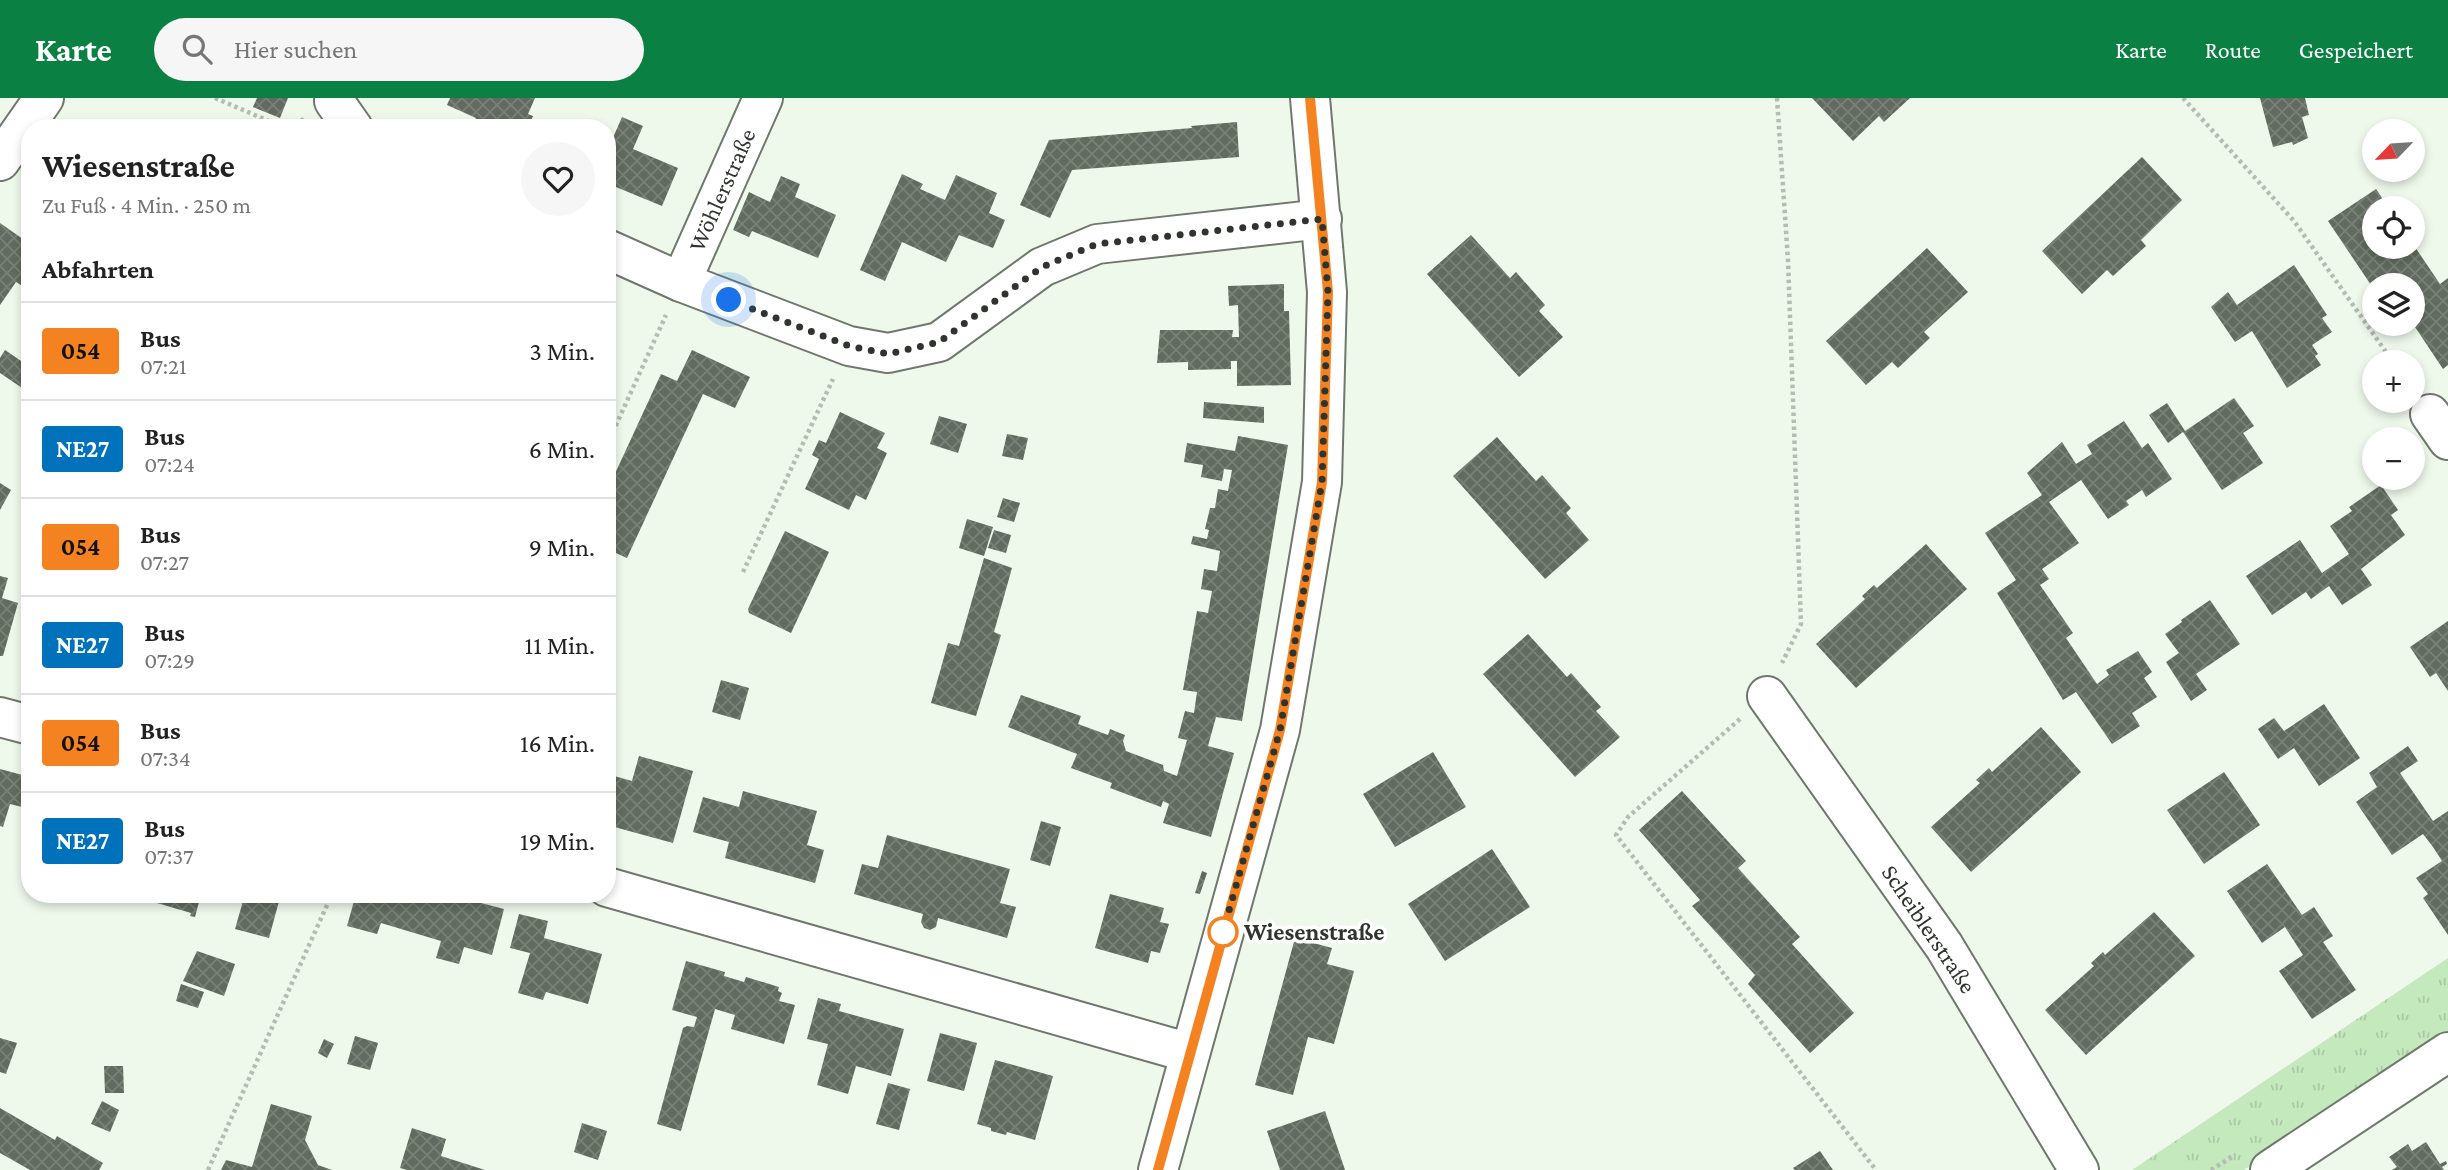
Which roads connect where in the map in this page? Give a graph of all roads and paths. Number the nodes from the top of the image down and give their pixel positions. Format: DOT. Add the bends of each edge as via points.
graph roads {
  1 [pos="44,98"];
  2 [pos="215,98"];
  3 [pos="763,98"];
  4 [pos="1310,98"];
  5 [pos="1777,98"];
  6 [pos="2183,98"];
  7 [pos="29,119"];
  8 [pos="264,119"];
  9 [pos="21,131"];
  10 [pos="0,161"];
  11 [pos="1322,219"];
  12 [pos="616,253"];
  13 [pos="681,282"];
  14 [pos="849,346"];
  15 [pos="2385,350"];
  16 [pos="616,425"];
  17 [pos="743,572"];
  18 [pos="1767,696"];
  19 [pos="0,717"];
  20 [pos="21,723"];
  21 [pos="616,890"];
  22 [pos="328,903"];
  23 [pos="2448,1052"];
  24 [pos="1190,1053"];
  25 [pos="208,1170"];
  26 [pos="1158,1170"];
  27 [pos="1875,1170"];
  28 [pos="2079,1170"];
  29 [pos="2270,1170"];
  1 -- 7 [label="street"];
  2 -- 8 [label="path"];
  3 -- 13 [label="street, Wöhlerstraße"];
  4 -- 11 [label="street"];
  5 -- 18 [label="path" via="1788,260 1801,624"];
  6 -- 15 [label="path" via="2294,221"];
  9 -- 10 [label="street"];
  11 -- 14 [label="street" via="1097,244 1042,267 939,342 888,354"];
  11 -- 24 [label="street" via="1328,292 1322,482 1280,730"];
  12 -- 13 [label="street"];
  13 -- 14 [label="street"];
  13 -- 16 [label="path"];
  14 -- 17 [label="path"];
  18 -- 27 [label="path" via="1628,817 1616,835"];
  18 -- 28 [label="street, Scheiblerstraße" via="1944,946"];
  19 -- 20 [label="street"];
  21 -- 24 [label="street"];
  22 -- 25 [label="path"];
  23 -- 29 [label="street"];
  24 -- 26 [label="street"];
}
